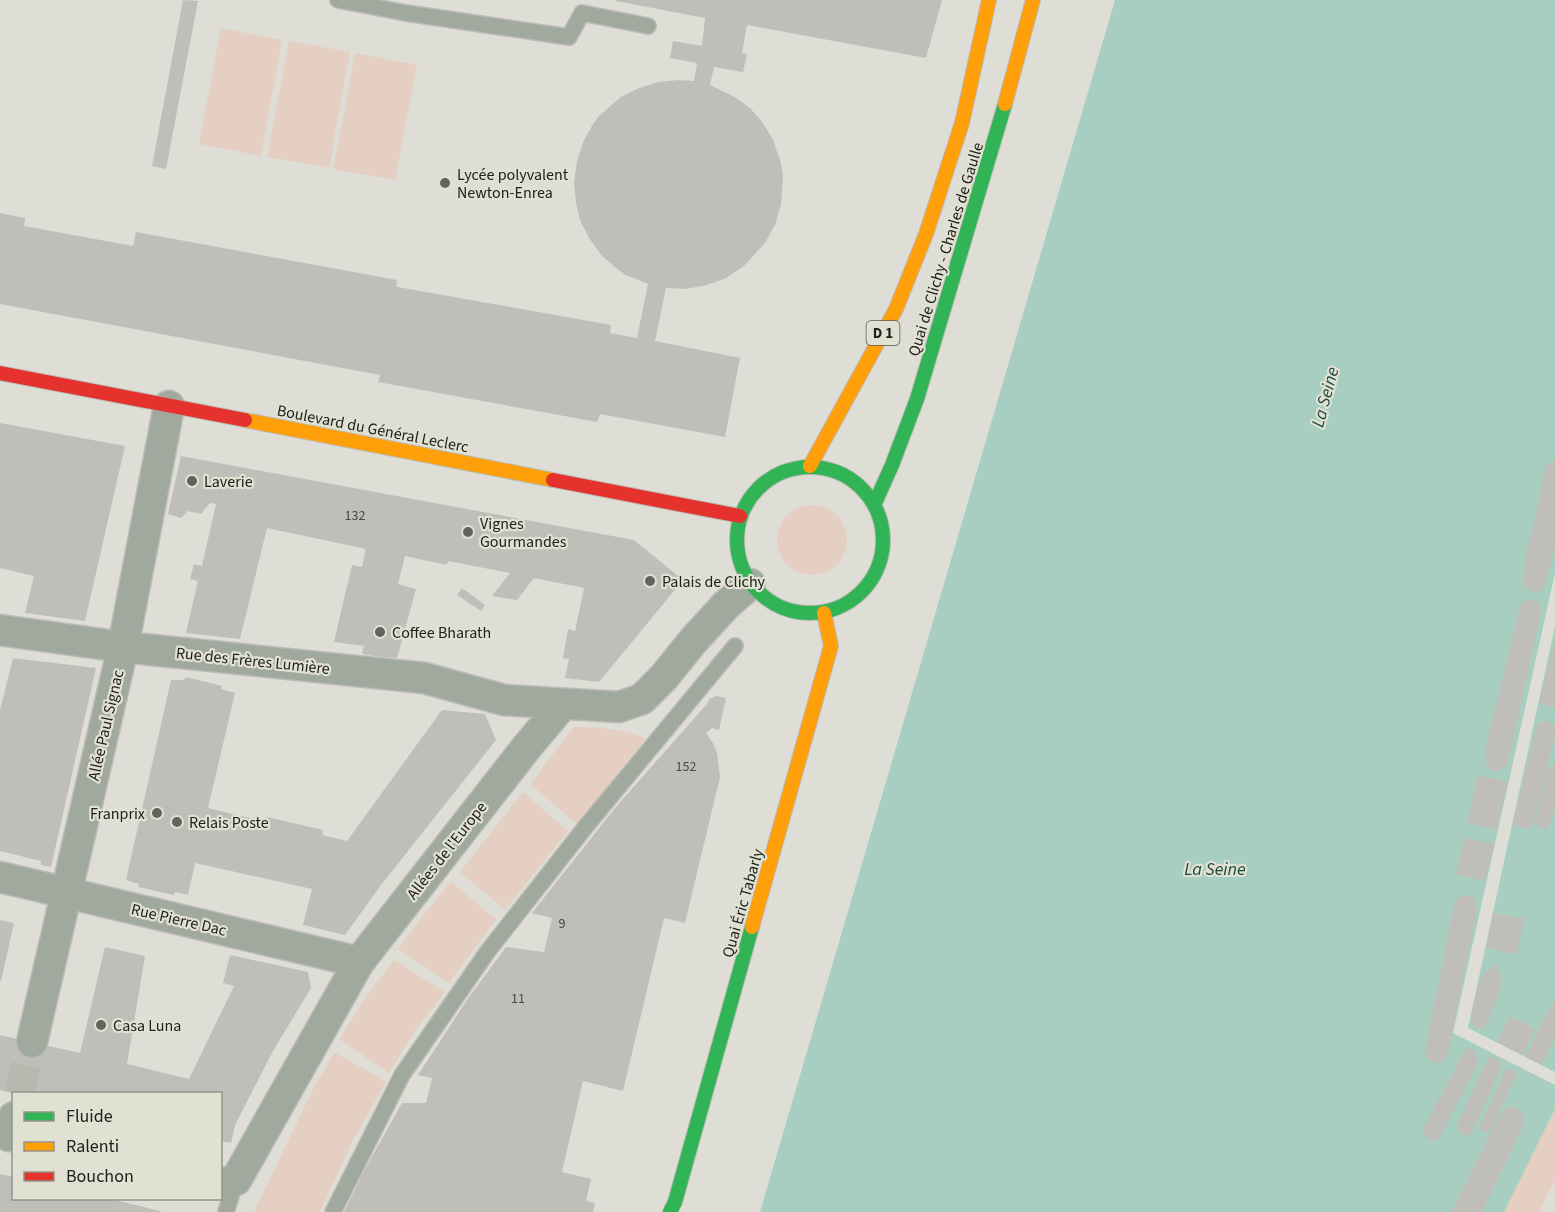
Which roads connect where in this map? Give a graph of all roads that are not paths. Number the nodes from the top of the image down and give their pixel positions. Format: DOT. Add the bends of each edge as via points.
graph roads {
  1 [pos="338,0"];
  2 [pos="989,0"];
  3 [pos="1033,0"];
  4 [pos="648,26"];
  5 [pos="0,373"];
  6 [pos="169,406"];
  7 [pos="810,466"];
  8 [pos="875,503"];
  9 [pos="740,516"];
  10 [pos="750,584"];
  11 [pos="824,613"];
  12 [pos="0,630"];
  13 [pos="735,645"];
  14 [pos="123,647"];
  15 [pos="504,700"];
  16 [pos="563,704"];
  17 [pos="526,748"];
  18 [pos="0,877"];
  19 [pos="67,892"];
  20 [pos="359,962"];
  21 [pos="32,1042"];
  22 [pos="228,1182"];
  23 [pos="674,1209"];
  24 [pos="226,1212"];
  25 [pos="333,1212"];
  1 -- 4 [label="lane" via="569,37 582,13"];
  2 -- 7 [label="main road, Quai de Clichy - Charles de Gaulle / D 1" via="962,123 926,234 896,309"];
  3 -- 8 [label="main road, Quai de Clichy - Charles de Gaulle" via="917,399"];
  5 -- 6 [label="main road, Boulevard du Général Leclerc"];
  6 -- 9 [label="main road, Boulevard du Général Leclerc"];
  6 -- 14 [label="street, Allée Paul Signac"];
  7 -- 8 [label="main road" via="836,470 859,483"];
  7 -- 9 [label="main road" via="780,472 756,490"];
  8 -- 11 [label="main road" via="885,537 878,571 856,598"];
  9 -- 10 [label="main road" via="736,539 740,563"];
  10 -- 11 [label="main road" via="770,603 788,611"];
  10 -- 16 [label="street" via="726,605 642,699 619,707"];
  11 -- 23 [label="main road, Quai Éric Tabarly" via="831,646"];
  12 -- 14 [label="street, Rue des Frères Lumière"];
  13 -- 25 [label="lane" via="488,951 402,1075"];
  14 -- 15 [label="street, Rue des Frères Lumière" via="424,678"];
  14 -- 19 [label="street, Allée Paul Signac"];
  15 -- 16 [label="street, Rue des Frères Lumière"];
  15 -- 17 [label="street" via="518,721"];
  16 -- 17 [label="street, Allées de l'Europe"];
  17 -- 20 [label="street, Allées de l'Europe"];
  18 -- 19 [label="street, Rue Pierre Dac"];
  19 -- 20 [label="street, Rue Pierre Dac"];
  19 -- 21 [label="street, Allée Paul Signac"];
  20 -- 22 [label="street, Allées de l'Europe"];
  22 -- 24 [label="lane, Allées de l'Europe"];
}
